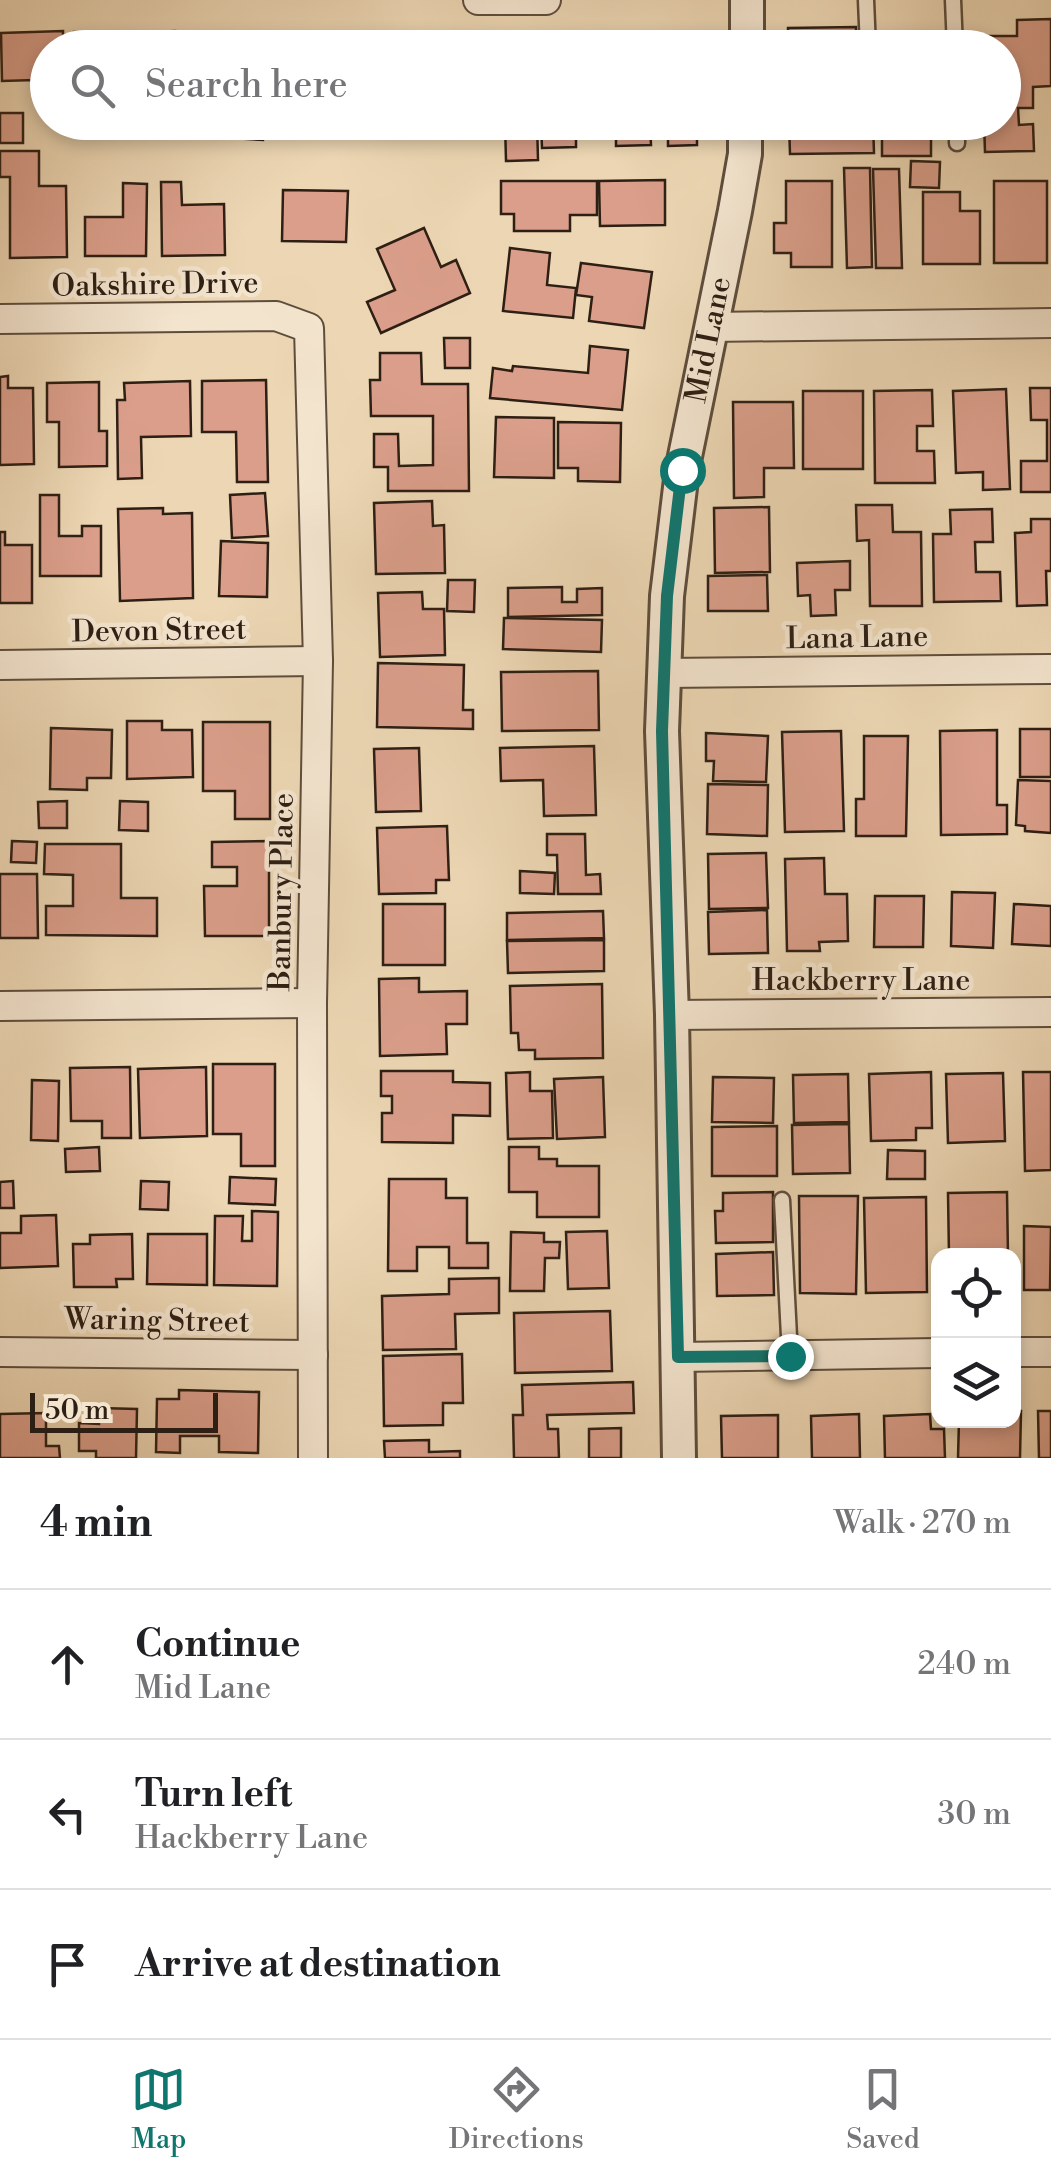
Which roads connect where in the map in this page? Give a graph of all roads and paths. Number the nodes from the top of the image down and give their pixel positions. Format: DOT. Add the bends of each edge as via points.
graph roads {
  1 [pos="478,0"];
  2 [pos="546,0"];
  3 [pos="748,0"];
  4 [pos="866,0"];
  5 [pos="954,0"];
  6 [pos="747,30"];
  7 [pos="867,30"];
  8 [pos="955,30"];
  9 [pos="745,140"];
  10 [pos="0,319"];
  11 [pos="1051,323"];
  12 [pos="710,327"];
  13 [pos="308,328"];
  14 [pos="318,661"];
  15 [pos="0,665"];
  16 [pos="1051,668"];
  17 [pos="664,673"];
  18 [pos="312,1003"];
  19 [pos="0,1006"];
  20 [pos="1051,1012"];
  21 [pos="672,1015"];
  22 [pos="782,1200"];
  23 [pos="0,1352"];
  24 [pos="1021,1352"];
  25 [pos="1051,1352"];
  26 [pos="931,1353"];
  27 [pos="312,1355"];
  28 [pos="790,1356"];
  29 [pos="678,1357"];
  30 [pos="314,1458"];
  31 [pos="679,1458"];
  1 -- 2 [label="street"];
  3 -- 6 [label="street"];
  4 -- 7 [label="lane"];
  5 -- 8 [label="lane"];
  9 -- 12 [label="street, Mid Lane"];
  10 -- 13 [label="street, Oakshire Drive" via="276,316"];
  11 -- 12 [label="street"];
  12 -- 17 [label="street, Mid Lane" via="672,536"];
  13 -- 14 [label="street, Banbury Place"];
  14 -- 15 [label="street, Devon Street"];
  14 -- 18 [label="street, Banbury Place"];
  16 -- 17 [label="street, Lana Lane"];
  17 -- 21 [label="street, Mid Lane"];
  18 -- 19 [label="street"];
  18 -- 27 [label="street, Banbury Place"];
  20 -- 21 [label="street, Hackberry Lane"];
  21 -- 29 [label="street, Mid Lane"];
  22 -- 28 [label="lane"];
  23 -- 27 [label="street, Waring Street"];
  24 -- 25 [label="street"];
  26 -- 28 [label="street"];
  27 -- 30 [label="street, Banbury Place"];
  28 -- 29 [label="street"];
  29 -- 31 [label="street, Mid Lane"];
}
